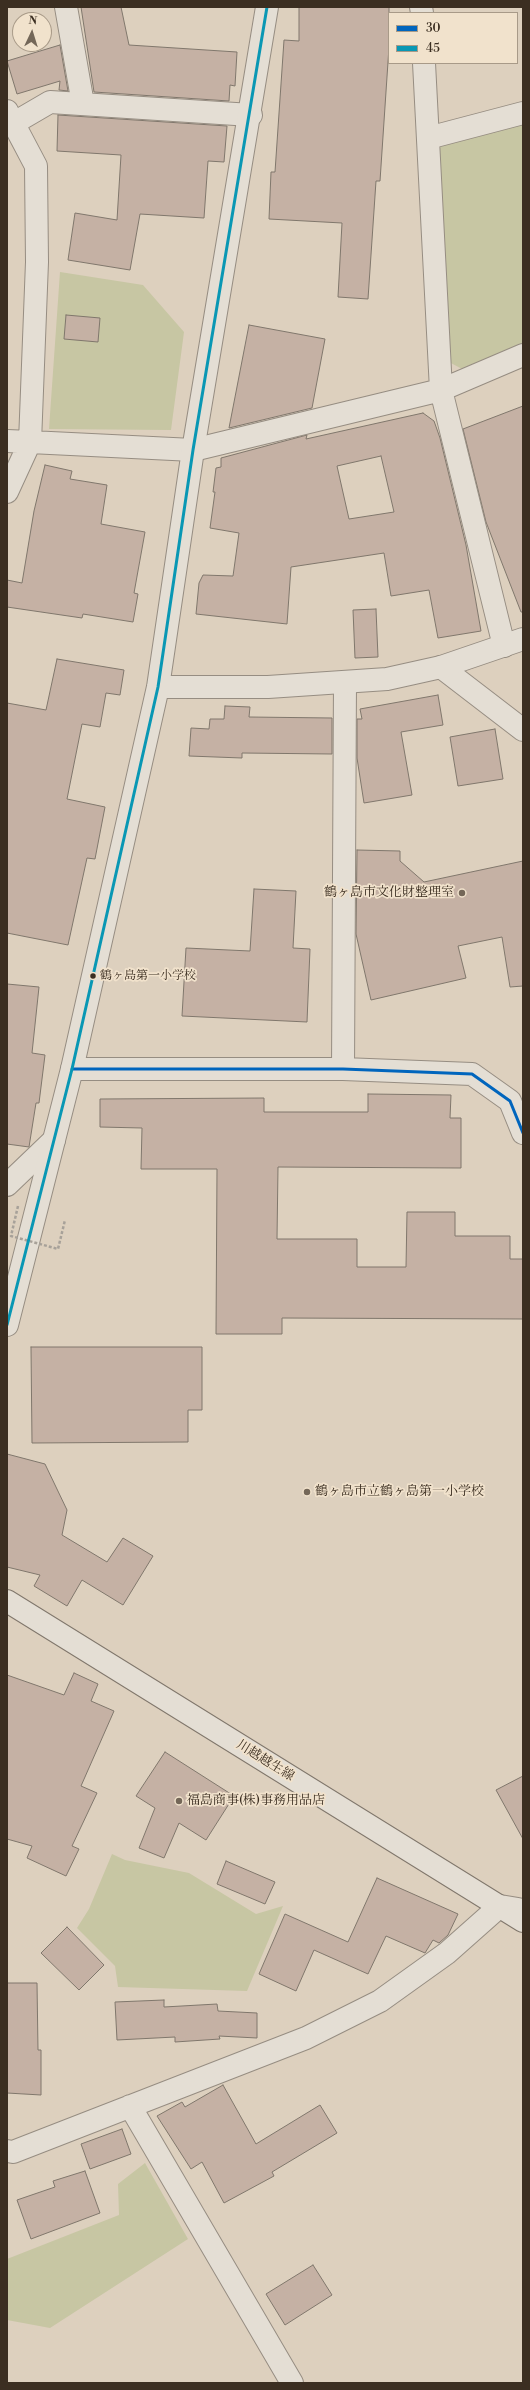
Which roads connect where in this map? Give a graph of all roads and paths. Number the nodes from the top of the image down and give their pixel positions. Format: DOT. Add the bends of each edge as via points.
graph roads {
  1 [pos="66,7"];
  2 [pos="267,7"];
  3 [pos="424,64"];
  4 [pos="83,104"];
  5 [pos="523,113"];
  6 [pos="251,115"];
  7 [pos="10,117"];
  8 [pos="428,138"];
  9 [pos="523,355"];
  10 [pos="442,390"];
  11 [pos="7,441"];
  12 [pos="30,442"];
  13 [pos="193,450"];
  14 [pos="7,492"];
  15 [pos="513,642"];
  16 [pos="441,667"];
  17 [pos="345,682"];
  18 [pos="158,687"];
  19 [pos="523,730"];
  20 [pos="343,1069"];
  21 [pos="72,1070"];
  22 [pos="523,1133"];
  23 [pos="54,1140"];
  24 [pos="7,1185"];
  25 [pos="18,1206"];
  26 [pos="65,1220"];
  27 [pos="7,1325"];
  28 [pos="7,1600"];
  29 [pos="500,1906"];
  30 [pos="523,1910"];
  31 [pos="523,1921"];
  32 [pos="130,2106"];
  33 [pos="7,2151"];
  34 [pos="292,2383"];
  1 -- 4 [label="street"];
  2 -- 6 [label="street"];
  3 -- 8 [label="street"];
  4 -- 6 [label="street"];
  4 -- 7 [label="street" via="50,102"];
  5 -- 8 [label="street"];
  6 -- 13 [label="street"];
  7 -- 12 [label="street" via="36,166 37,262"];
  8 -- 10 [label="street"];
  9 -- 10 [label="street"];
  10 -- 13 [label="street"];
  10 -- 15 [label="street"];
  11 -- 12 [label="street"];
  12 -- 13 [label="street"];
  12 -- 14 [label="street"];
  13 -- 18 [label="street"];
  15 -- 16 [label="street"];
  16 -- 17 [label="street" via="387,679"];
  16 -- 19 [label="street"];
  17 -- 18 [label="street" via="268,687"];
  17 -- 20 [label="street"];
  18 -- 21 [label="street"];
  20 -- 21 [label="street"];
  20 -- 22 [label="street" via="472,1074 510,1101"];
  21 -- 23 [label="street"];
  23 -- 24 [label="street"];
  23 -- 27 [label="street"];
  25 -- 26 [label="path, bridge" via="11,1236 58,1249"];
  28 -- 29 [label="street, 川越越生線"];
  29 -- 30 [label="street"];
  29 -- 31 [label="street, 川越越生線"];
  29 -- 32 [label="street" via="447,1953 380,2001 306,2038"];
  32 -- 33 [label="street" via="13,2152"];
  32 -- 34 [label="street"];
}
